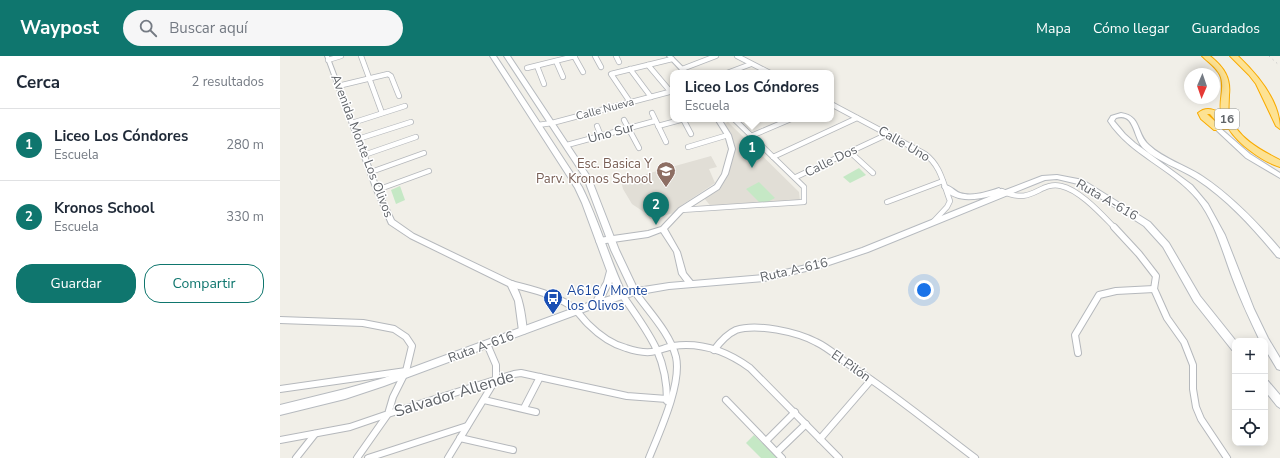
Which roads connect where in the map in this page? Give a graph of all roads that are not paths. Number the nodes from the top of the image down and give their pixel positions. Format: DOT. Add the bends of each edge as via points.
graph roads {
  1 [pos="342,56"];
  2 [pos="361,56"];
  3 [pos="493,56"];
  4 [pos="507,56"];
  5 [pos="574,56"];
  6 [pos="595,56"];
  7 [pos="616,56"];
  8 [pos="716,56"];
  9 [pos="737,56"];
  10 [pos="1206,56"];
  11 [pos="1234,56"];
  12 [pos="328,58"];
  13 [pos="671,58"];
  14 [pos="556,61"];
  15 [pos="619,62"];
  16 [pos="751,64"];
  17 [pos="648,65"];
  18 [pos="537,66"];
  19 [pos="601,67"];
  20 [pos="527,68"];
  21 [pos="630,69"];
  22 [pos="683,70"];
  23 [pos="686,70"];
  24 [pos="735,70"];
  25 [pos="764,70"];
  26 [pos="583,72"];
  27 [pos="564,77"];
  28 [pos="369,78"];
  29 [pos="544,84"];
  30 [pos="338,86"];
  31 [pos="670,89"];
  32 [pos="670,92"];
  33 [pos="399,96"];
  34 [pos="651,97"];
  35 [pos="630,102"];
  36 [pos="405,106"];
  37 [pos="834,106"];
  38 [pos="382,113"];
  39 [pos="652,113"];
  40 [pos="857,118"];
  41 [pos="624,120"];
  42 [pos="655,121"];
  43 [pos="411,122"];
  44 [pos="673,122"];
  45 [pos="686,122"];
  46 [pos="720,122"];
  47 [pos="737,122"];
  48 [pos="784,122"];
  49 [pos="352,123"];
  50 [pos="552,123"];
  51 [pos="538,125"];
  52 [pos="597,126"];
  53 [pos="658,126"];
  54 [pos="1280,126"];
  55 [pos="630,128"];
  56 [pos="1217,128"];
  57 [pos="692,134"];
  58 [pos="888,134"];
  59 [pos="728,135"];
  60 [pos="601,136"];
  61 [pos="752,136"];
  62 [pos="416,137"];
  63 [pos="358,139"];
  64 [pos="666,142"];
  65 [pos="1246,143"];
  66 [pos="567,145"];
  67 [pos="688,147"];
  68 [pos="639,148"];
  69 [pos="850,152"];
  70 [pos="424,153"];
  71 [pos="364,155"];
  72 [pos="773,157"];
  73 [pos="1280,164"];
  74 [pos="429,171"];
  75 [pos="371,172"];
  76 [pos="873,173"];
  77 [pos="1280,176"];
  78 [pos="796,178"];
  79 [pos="944,184"];
  80 [pos="377,190"];
  81 [pos="1003,192"];
  82 [pos="887,202"];
  83 [pos="681,210"];
  84 [pos="932,223"];
  85 [pos="664,229"];
  86 [pos="611,239"];
  87 [pos="599,241"];
  88 [pos="1280,255"];
  89 [pos="611,271"];
  90 [pos="511,284"];
  91 [pos="691,284"];
  92 [pos="1154,289"];
  93 [pos="635,292"];
  94 [pos="623,296"];
  95 [pos="596,304"];
  96 [pos="578,312"];
  97 [pos="280,320"];
  98 [pos="523,331"];
  99 [pos="1264,338"];
  100 [pos="1232,343"];
  101 [pos="487,344"];
  102 [pos="672,346"];
  103 [pos="1268,346"];
  104 [pos="714,350"];
  105 [pos="658,351"];
  106 [pos="1078,353"];
  107 [pos="1280,366"];
  108 [pos="406,373"];
  109 [pos="540,377"];
  110 [pos="496,379"];
  111 [pos="871,380"];
  112 [pos="1268,388"];
  113 [pos="280,389"];
  114 [pos="667,399"];
  115 [pos="484,400"];
  116 [pos="726,400"];
  117 [pos="1280,403"];
  118 [pos="524,408"];
  119 [pos="280,410"];
  120 [pos="668,410"];
  121 [pos="536,412"];
  122 [pos="795,412"];
  123 [pos="388,414"];
  124 [pos="806,424"];
  125 [pos="468,426"];
  126 [pos="315,434"];
  127 [pos="460,438"];
  128 [pos="820,439"];
  129 [pos="280,440"];
  130 [pos="766,442"];
  131 [pos="513,450"];
  132 [pos="780,455"];
  133 [pos="296,458"];
  134 [pos="357,458"];
  135 [pos="368,458"];
  136 [pos="448,458"];
  137 [pos="649,458"];
  138 [pos="839,458"];
  139 [pos="975,458"];
  140 [pos="1227,458"];
  1 -- 12 [label="street"];
  2 -- 28 [label="street"];
  3 -- 51 [label="main road"];
  4 -- 50 [label="main road"];
  5 -- 14 [label="street"];
  5 -- 26 [label="street"];
  6 -- 19 [label="street"];
  7 -- 15 [label="street"];
  8 -- 23 [label="street"];
  9 -- 16 [label="street"];
  10 -- 65 [label="highway, 16" via="1224,76 1225,113 1232,128"];
  11 -- 54 [label="highway" via="1260,84"];
  12 -- 30 [label="street, Avenida Monte Los Olivos"];
  13 -- 17 [label="street"];
  13 -- 22 [label="street"];
  14 -- 18 [label="street"];
  14 -- 27 [label="street"];
  16 -- 24 [label="street"];
  16 -- 25 [label="street"];
  17 -- 21 [label="street"];
  17 -- 31 [label="street"];
  18 -- 20 [label="street"];
  18 -- 29 [label="street"];
  21 -- 34 [label="street"];
  21 -- 35 [label="street" via="611,74"];
  28 -- 30 [label="street"];
  28 -- 33 [label="street" via="390,75"];
  28 -- 38 [label="street"];
  30 -- 49 [label="street, Avenida Monte Los Olivos"];
  32 -- 34 [label="street, Calle Nueva"];
  34 -- 35 [label="street, Calle Nueva"];
  35 -- 50 [label="street, Calle Nueva"];
  36 -- 38 [label="street"];
  37 -- 40 [label="street, Calle Uno"];
  38 -- 49 [label="street"];
  39 -- 42 [label="street"];
  40 -- 58 [label="street, Calle Uno"];
  40 -- 72 [label="street"];
  41 -- 55 [label="street"];
  42 -- 53 [label="street"];
  42 -- 55 [label="street, Uno Sur"];
  43 -- 63 [label="street"];
  44 -- 53 [label="street"];
  45 -- 57 [label="street"];
  46 -- 59 [label="street"];
  47 -- 61 [label="street"];
  48 -- 61 [label="street"];
  49 -- 63 [label="street, Avenida Monte Los Olivos"];
  50 -- 51 [label="street, Calle Nueva"];
  50 -- 66 [label="main road"];
  51 -- 87 [label="main road" via="578,187"];
  52 -- 60 [label="street"];
  53 -- 64 [label="street"];
  55 -- 60 [label="street, Uno Sur"];
  55 -- 68 [label="street"];
  56 -- 65 [label="highway" via="1202,113 1209,111 1217,114 1233,133"];
  56 -- 77 [label="main road" via="1248,156"];
  58 -- 69 [label="street, Calle Dos"];
  58 -- 79 [label="street, Calle Uno" via="934,161"];
  59 -- 67 [label="street"];
  59 -- 83 [label="street" via="732,149 721,182 712,191"];
  60 -- 66 [label="street, Uno Sur"];
  61 -- 72 [label="street"];
  62 -- 71 [label="street"];
  63 -- 71 [label="street, Avenida Monte Los Olivos"];
  65 -- 73 [label="highway, 16"];
  66 -- 86 [label="main road" via="590,185"];
  69 -- 76 [label="street"];
  69 -- 78 [label="street, Calle Dos"];
  70 -- 75 [label="street"];
  71 -- 75 [label="street, Avenida Monte Los Olivos"];
  72 -- 78 [label="street"];
  74 -- 80 [label="street"];
  75 -- 80 [label="street, Avenida Monte Los Olivos"];
  78 -- 83 [label="street" via="805,190 804,202"];
  79 -- 81 [label="main road" via="954,194 964,198"];
  79 -- 82 [label="street"];
  79 -- 84 [label="street, Calle Uno" via="950,201"];
  80 -- 90 [label="street, Avenida Monte Los Olivos" via="389,218 400,229"];
  81 -- 84 [label="main road, Ruta A-616"];
  81 -- 92 [label="street" via="1020,197 1053,186 1073,190 1115,227 1150,266 1156,276"];
  81 -- 100 [label="main road, Ruta A-616" via="1037,180 1057,177 1080,182 1147,224 1166,245 1197,299"];
  83 -- 85 [label="street"];
  84 -- 91 [label="main road, Ruta A-616" via="865,250 796,272 764,278"];
  85 -- 86 [label="street"];
  85 -- 91 [label="street" via="677,252 683,274"];
  86 -- 87 [label="street"];
  86 -- 93 [label="main road"];
  87 -- 89 [label="main road"];
  88 -- 99 [label="main road" via="1229,199 1199,177 1145,146 1140,140 1136,125 1131,120 1120,116 1113,118 1113,124 1132,145 1185,183 1208,208 1217,225 1246,303"];
  89 -- 94 [label="main road"];
  89 -- 95 [label="main road"];
  90 -- 96 [label="street" via="564,302"];
  90 -- 98 [label="street" via="521,308"];
  91 -- 93 [label="main road, Ruta A-616"];
  92 -- 106 [label="street" via="1116,291 1099,295 1075,335"];
  92 -- 140 [label="street" via="1162,309 1184,342 1193,365 1193,389 1198,413"];
  93 -- 94 [label="main road, Ruta A-616"];
  93 -- 102 [label="street"];
  94 -- 95 [label="main road, Ruta A-616"];
  94 -- 105 [label="street"];
  95 -- 96 [label="main road, Ruta A-616"];
  96 -- 98 [label="main road, Ruta A-616"];
  96 -- 105 [label="street" via="601,335 615,344 646,352"];
  97 -- 108 [label="street" via="363,323 394,329 406,337 412,346"];
  98 -- 101 [label="main road, Ruta A-616"];
  101 -- 108 [label="main road, Ruta A-616"];
  101 -- 110 [label="street" via="496,365"];
  102 -- 104 [label="street" via="691,345"];
  102 -- 105 [label="street"];
  102 -- 120 [label="street" via="678,370"];
  103 -- 107 [label="main road"];
  104 -- 111 [label="street, El Pilón" via="720,341 738,329 777,330 817,342"];
  104 -- 122 [label="street" via="750,368"];
  105 -- 114 [label="street" via="665,371"];
  108 -- 113 [label="street"];
  108 -- 119 [label="main road, Ruta A-616" via="345,394"];
  108 -- 123 [label="street" via="393,397"];
  109 -- 110 [label="street, Salvador Allende" via="518,373"];
  109 -- 114 [label="street, Salvador Allende" via="627,396"];
  109 -- 118 [label="street"];
  110 -- 115 [label="street"];
  110 -- 123 [label="street, Salvador Allende"];
  111 -- 128 [label="street"];
  111 -- 139 [label="street, El Pilón"];
  112 -- 117 [label="main road"];
  114 -- 120 [label="street"];
  115 -- 118 [label="street"];
  115 -- 125 [label="street"];
  116 -- 130 [label="street"];
  118 -- 121 [label="street"];
  120 -- 137 [label="street"];
  122 -- 124 [label="street"];
  122 -- 130 [label="street"];
  123 -- 126 [label="street"];
  123 -- 134 [label="street, Salvador Allende"];
  124 -- 128 [label="street"];
  124 -- 132 [label="street"];
  125 -- 127 [label="street"];
  125 -- 135 [label="street"];
  126 -- 129 [label="street"];
  126 -- 133 [label="street"];
  127 -- 131 [label="street"];
  127 -- 136 [label="street"];
  128 -- 138 [label="street"];
  130 -- 132 [label="street"];
}
